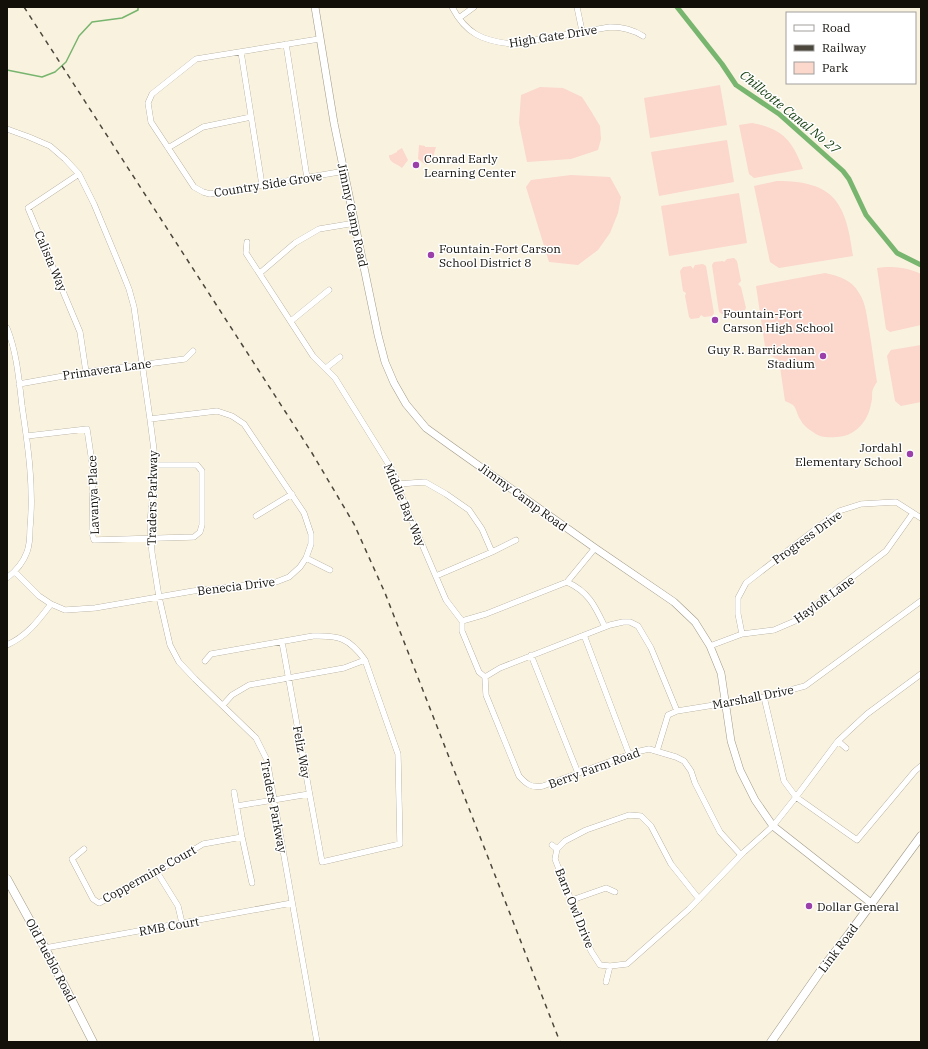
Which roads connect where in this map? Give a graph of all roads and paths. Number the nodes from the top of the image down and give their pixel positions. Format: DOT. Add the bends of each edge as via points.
graph roads {
  1 [pos="315,7"];
  2 [pos="452,7"];
  3 [pos="474,7"];
  4 [pos="577,7"];
  5 [pos="459,18"];
  6 [pos="582,32"];
  7 [pos="642,36"];
  8 [pos="320,39"];
  9 [pos="286,44"];
  10 [pos="241,52"];
  11 [pos="252,117"];
  12 [pos="7,129"];
  13 [pos="168,148"];
  14 [pos="345,171"];
  15 [pos="79,174"];
  16 [pos="307,178"];
  17 [pos="262,185"];
  18 [pos="355,223"];
  19 [pos="247,242"];
  20 [pos="260,273"];
  21 [pos="329,290"];
  22 [pos="291,321"];
  23 [pos="7,328"];
  24 [pos="193,351"];
  25 [pos="340,357"];
  26 [pos="142,364"];
  27 [pos="326,368"];
  28 [pos="86,372"];
  29 [pos="19,384"];
  30 [pos="150,419"];
  31 [pos="27,436"];
  32 [pos="154,465"];
  33 [pos="398,484"];
  34 [pos="292,494"];
  35 [pos="913,512"];
  36 [pos="256,516"];
  37 [pos="921,518"];
  38 [pos="151,539"];
  39 [pos="516,540"];
  40 [pos="595,548"];
  41 [pos="492,552"];
  42 [pos="306,558"];
  43 [pos="330,570"];
  44 [pos="15,572"];
  45 [pos="436,576"];
  46 [pos="7,578"];
  47 [pos="567,582"];
  48 [pos="159,596"];
  49 [pos="921,601"];
  50 [pos="51,604"];
  51 [pos="462,621"];
  52 [pos="605,627"];
  53 [pos="742,634"];
  54 [pos="584,635"];
  55 [pos="282,642"];
  56 [pos="7,645"];
  57 [pos="710,646"];
  58 [pos="532,655"];
  59 [pos="365,660"];
  60 [pos="205,661"];
  61 [pos="921,674"];
  62 [pos="288,677"];
  63 [pos="485,677"];
  64 [pos="764,697"];
  65 [pos="726,702"];
  66 [pos="223,705"];
  67 [pos="677,711"];
  68 [pos="838,741"];
  69 [pos="846,748"];
  70 [pos="657,752"];
  71 [pos="629,754"];
  72 [pos="921,766"];
  73 [pos="578,773"];
  74 [pos="234,792"];
  75 [pos="309,794"];
  76 [pos="796,797"];
  77 [pos="274,799"];
  78 [pos="237,806"];
  79 [pos="773,826"];
  80 [pos="921,836"];
  81 [pos="242,837"];
  82 [pos="552,846"];
  83 [pos="557,849"];
  84 [pos="84,850"];
  85 [pos="741,855"];
  86 [pos="157,872"];
  87 [pos="7,879"];
  88 [pos="252,883"];
  89 [pos="615,892"];
  90 [pos="699,899"];
  91 [pos="572,900"];
  92 [pos="292,903"];
  93 [pos="871,903"];
  94 [pos="182,923"];
  95 [pos="45,948"];
  96 [pos="610,966"];
  97 [pos="606,982"];
  98 [pos="93,1042"];
  99 [pos="316,1042"];
  100 [pos="771,1042"];
  1 -- 8 [label="street, Jimmy Camp Road"];
  2 -- 5 [label="street, High Gate Drive"];
  3 -- 5 [label="street"];
  4 -- 6 [label="street"];
  5 -- 6 [label="street, High Gate Drive" via="470,31 498,43 512,44"];
  6 -- 7 [label="street, High Gate Drive" via="623,27"];
  8 -- 9 [label="street, Country Side Grove"];
  8 -- 14 [label="street, Jimmy Camp Road"];
  9 -- 10 [label="street, Country Side Grove"];
  9 -- 16 [label="street"];
  10 -- 11 [label="street"];
  10 -- 13 [label="street, Country Side Grove" via="196,59 152,94 148,103 150,122"];
  11 -- 13 [label="street" via="202,127"];
  11 -- 17 [label="street"];
  12 -- 15 [label="street, Traders Parkway" via="50,146"];
  13 -- 17 [label="street, Country Side Grove" via="194,187 203,192 210,194"];
  14 -- 16 [label="street, Country Side Grove"];
  14 -- 18 [label="street, Jimmy Camp Road"];
  15 -- 26 [label="street, Traders Parkway" via="129,289"];
  15 -- 28 [label="street, Calista Way" via="28,208 80,332"];
  16 -- 17 [label="street, Country Side Grove"];
  18 -- 20 [label="street" via="319,229 295,243"];
  18 -- 40 [label="street, Jimmy Camp Road" via="385,362 406,404 426,428"];
  19 -- 20 [label="street, Middle Bay Way" via="246,253"];
  20 -- 22 [label="street, Middle Bay Way"];
  21 -- 22 [label="street"];
  22 -- 27 [label="street, Middle Bay Way" via="314,356"];
  23 -- 29 [label="street"];
  24 -- 26 [label="street, Primavera Lane" via="184,359"];
  25 -- 27 [label="street"];
  26 -- 28 [label="street, Primavera Lane"];
  26 -- 30 [label="street, Traders Parkway"];
  27 -- 33 [label="street, Middle Bay Way" via="335,378 384,456"];
  28 -- 29 [label="street, Primavera Lane"];
  29 -- 31 [label="street"];
  30 -- 32 [label="street, Traders Parkway"];
  30 -- 34 [label="street, Benecia Drive" via="216,411 232,416 244,424"];
  31 -- 38 [label="street, Lavanya Place" via="87,429 93,469 94,540"];
  31 -- 44 [label="street" via="32,508 30,540 27,552"];
  32 -- 38 [label="street, Traders Parkway"];
  32 -- 38 [label="street" via="197,465 202,472 202,525 200,532 194,537"];
  33 -- 41 [label="street" via="425,482 469,510 482,529"];
  33 -- 45 [label="street, Middle Bay Way"];
  34 -- 36 [label="street"];
  34 -- 42 [label="street, Benecia Drive" via="304,513 311,534 311,544"];
  35 -- 37 [label="street, Progress Drive"];
  35 -- 53 [label="street, Hayloft Lane" via="886,551 795,621 774,630"];
  35 -- 53 [label="street, Progress Drive" via="896,502 860,504 839,511 746,583 738,598"];
  38 -- 48 [label="street, Traders Parkway"];
  39 -- 41 [label="street"];
  40 -- 47 [label="street"];
  40 -- 57 [label="street, Jimmy Camp Road" via="674,602 695,622"];
  41 -- 45 [label="street"];
  42 -- 43 [label="street"];
  42 -- 48 [label="street, Benecia Drive" via="289,577 276,582"];
  44 -- 46 [label="street"];
  44 -- 50 [label="street, Benecia Drive"];
  45 -- 51 [label="street, Middle Bay Way" via="446,600"];
  47 -- 51 [label="street"];
  47 -- 52 [label="street" via="577,586 593,602"];
  48 -- 50 [label="street, Benecia Drive" via="95,608 65,610"];
  48 -- 66 [label="street, Traders Parkway" via="170,645 179,662"];
  49 -- 64 [label="street, Marshall Drive" via="804,686"];
  50 -- 56 [label="street" via="38,622"];
  51 -- 63 [label="street" via="462,631 479,672"];
  52 -- 54 [label="street"];
  52 -- 67 [label="street" via="623,622 638,626 651,648"];
  53 -- 57 [label="street, Hayloft Lane"];
  54 -- 58 [label="street"];
  54 -- 71 [label="street"];
  55 -- 59 [label="street" via="313,636 345,639"];
  55 -- 60 [label="street" via="211,654"];
  55 -- 62 [label="street, Feliz Way"];
  57 -- 65 [label="street, Jimmy Camp Road" via="721,673"];
  58 -- 63 [label="street"];
  58 -- 73 [label="street"];
  59 -- 62 [label="street" via="344,668"];
  59 -- 75 [label="street, Feliz Way" via="398,754 400,844 322,862"];
  61 -- 68 [label="street" via="867,714"];
  62 -- 66 [label="street" via="249,684 232,695"];
  62 -- 75 [label="street, Feliz Way"];
  63 -- 73 [label="street, Berry Farm Road" via="486,695 519,776 526,784 535,788"];
  64 -- 65 [label="street, Marshall Drive"];
  64 -- 76 [label="street" via="784,781"];
  65 -- 67 [label="street, Marshall Drive"];
  65 -- 79 [label="street, Jimmy Camp Road" via="731,741 740,770 755,800"];
  66 -- 77 [label="street, Traders Parkway" via="256,738 267,760"];
  67 -- 70 [label="street" via="668,715"];
  68 -- 69 [label="street"];
  68 -- 76 [label="street"];
  70 -- 71 [label="street, Berry Farm Road" via="650,749"];
  70 -- 85 [label="street, Berry Farm Road" via="684,762 720,832"];
  71 -- 73 [label="street, Berry Farm Road"];
  72 -- 76 [label="street" via="857,840"];
  74 -- 78 [label="street"];
  75 -- 77 [label="street"];
  76 -- 79 [label="street"];
  77 -- 78 [label="street"];
  77 -- 92 [label="street, Traders Parkway"];
  78 -- 81 [label="street"];
  79 -- 85 [label="street"];
  79 -- 93 [label="street, Jimmy Camp Road"];
  80 -- 93 [label="main road, Link Road"];
  81 -- 86 [label="street, Coppermine Court" via="203,844"];
  81 -- 88 [label="street"];
  82 -- 83 [label="street"];
  83 -- 90 [label="street" via="565,841 586,830 629,815 641,816 651,826 671,864"];
  83 -- 91 [label="street, Barn Owl Drive" via="556,859"];
  84 -- 86 [label="street, Coppermine Court" via="72,859 93,899 99,903"];
  85 -- 90 [label="street"];
  86 -- 94 [label="street" via="178,906"];
  87 -- 95 [label="main road, Old Pueblo Road"];
  89 -- 91 [label="street" via="606,888"];
  90 -- 96 [label="street" via="627,964"];
  91 -- 96 [label="street, Barn Owl Drive" via="591,951 600,964"];
  92 -- 94 [label="street, RMB Court"];
  92 -- 99 [label="street"];
  93 -- 100 [label="main road, Link Road"];
  94 -- 95 [label="street, RMB Court"];
  95 -- 98 [label="main road, Old Pueblo Road"];
  96 -- 97 [label="street"];
}
